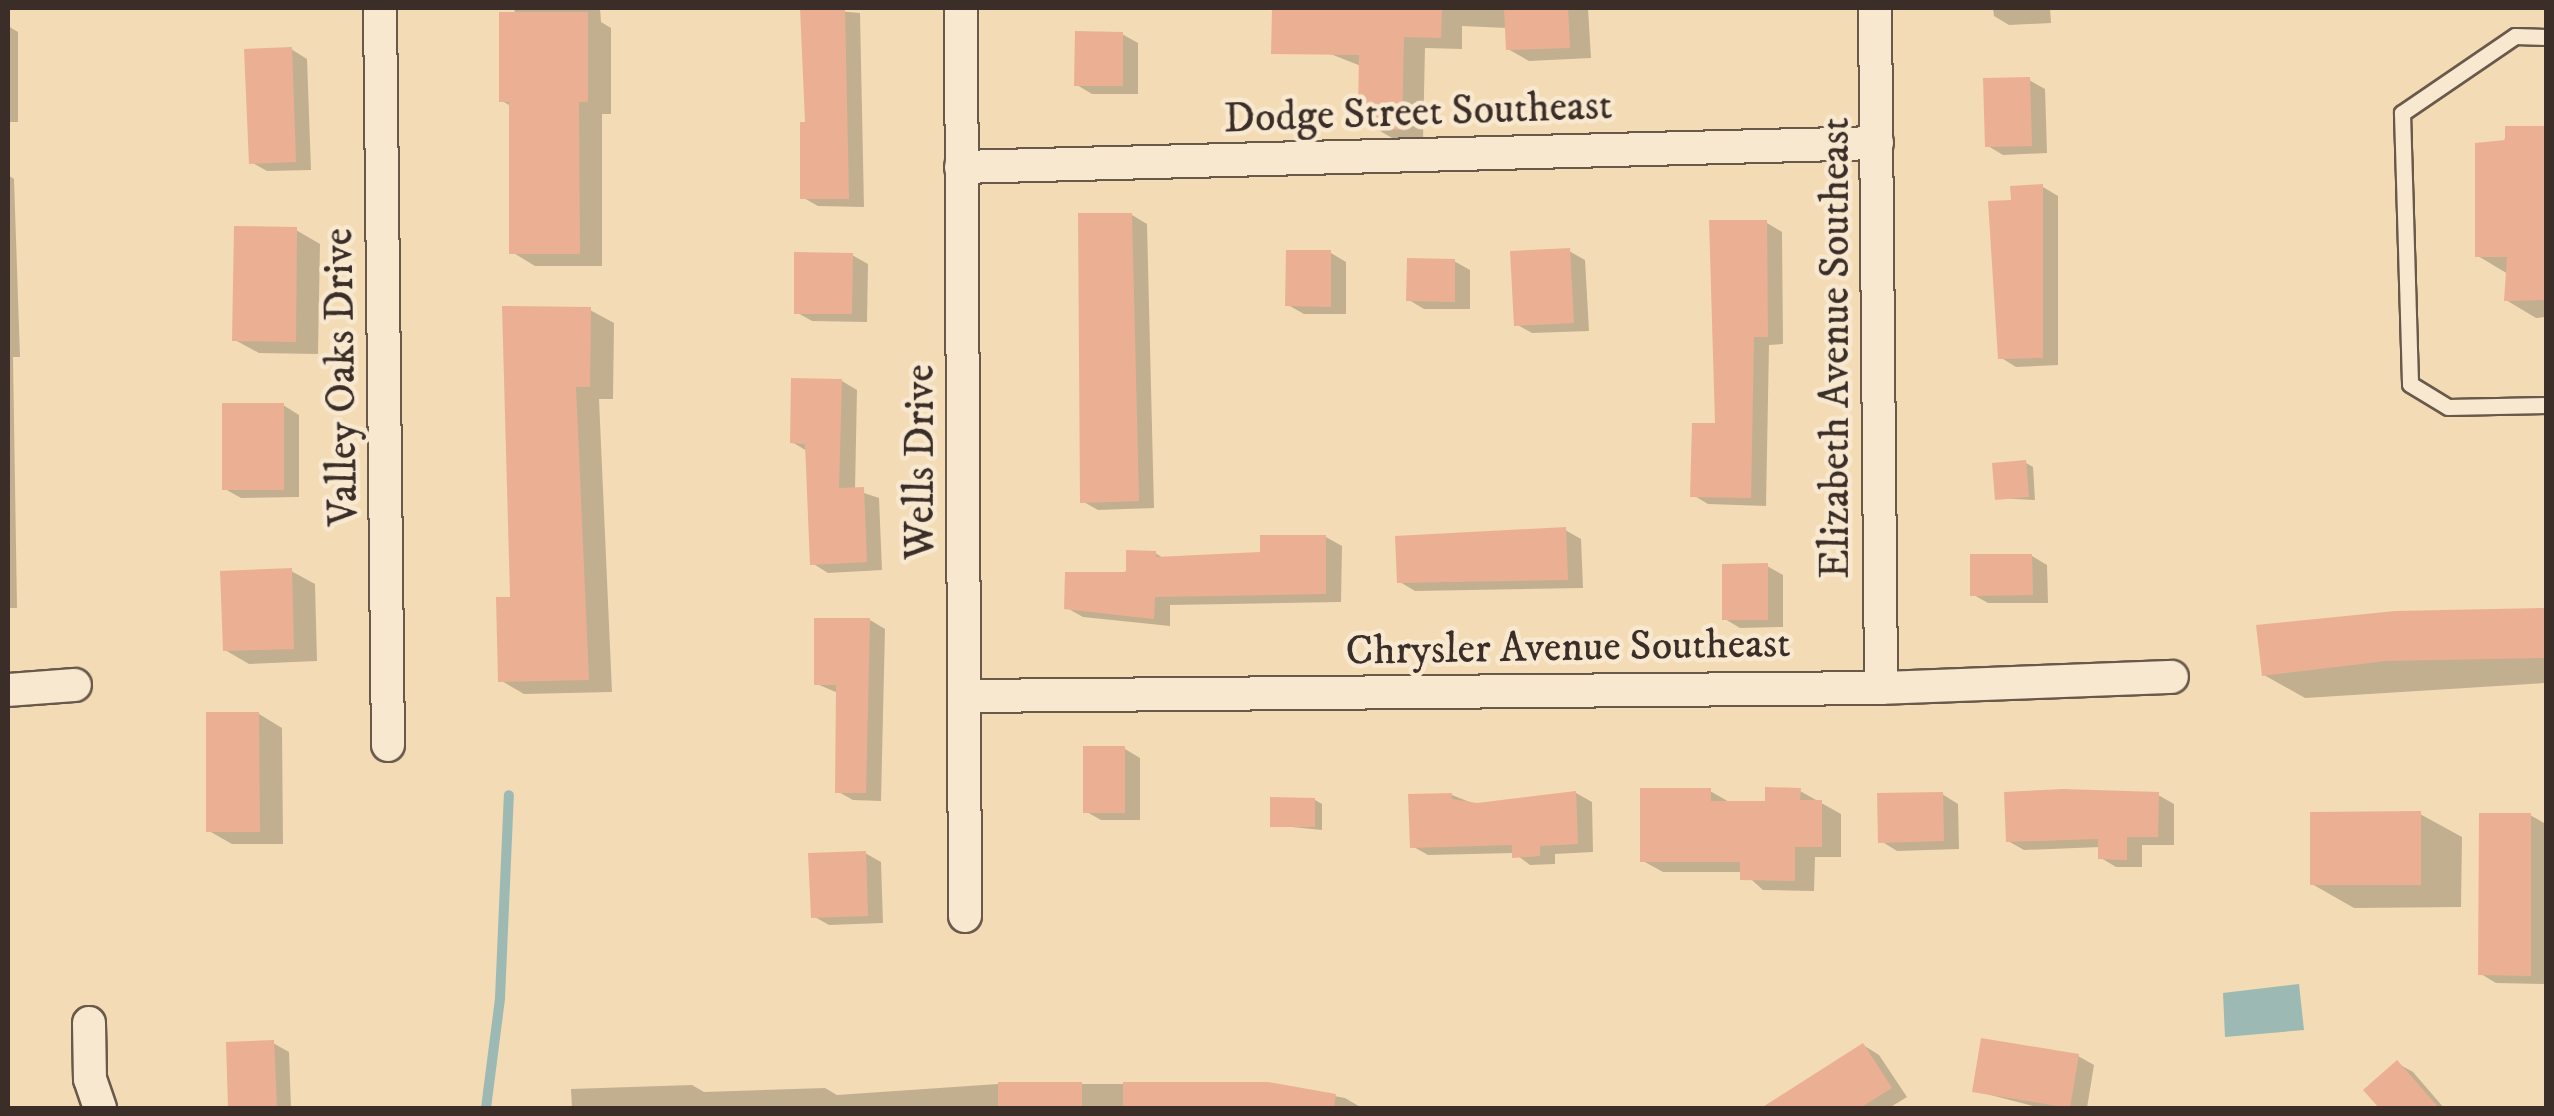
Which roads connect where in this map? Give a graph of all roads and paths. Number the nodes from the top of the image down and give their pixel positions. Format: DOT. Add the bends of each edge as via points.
graph roads {
  1 [pos="380,8"];
  2 [pos="961,8"];
  3 [pos="1874,8"];
  4 [pos="2546,37"];
  5 [pos="1878,143"];
  6 [pos="961,167"];
  7 [pos="2546,405"];
  8 [pos="2172,677"];
  9 [pos="75,685"];
  10 [pos="1880,688"];
  11 [pos="8,690"];
  12 [pos="965,696"];
  13 [pos="388,745"];
  14 [pos="964,916"];
  15 [pos="90,1022"];
  16 [pos="100,1108"];
  1 -- 13 [label="street, Valley Oaks Drive"];
  2 -- 6 [label="street, Wells Drive"];
  3 -- 5 [label="street, Elizabeth Avenue Southeast"];
  4 -- 7 [label="lane" via="2514,36 2402,113 2410,384 2448,407"];
  5 -- 6 [label="street, Dodge Street Southeast"];
  5 -- 10 [label="street, Elizabeth Avenue Southeast"];
  6 -- 12 [label="street, Wells Drive"];
  8 -- 10 [label="street, Chrysler Avenue Southeast"];
  9 -- 11 [label="street"];
  10 -- 12 [label="street, Chrysler Avenue Southeast"];
  12 -- 14 [label="street, Wells Drive"];
  15 -- 16 [label="street" via="90,1079"];
}
